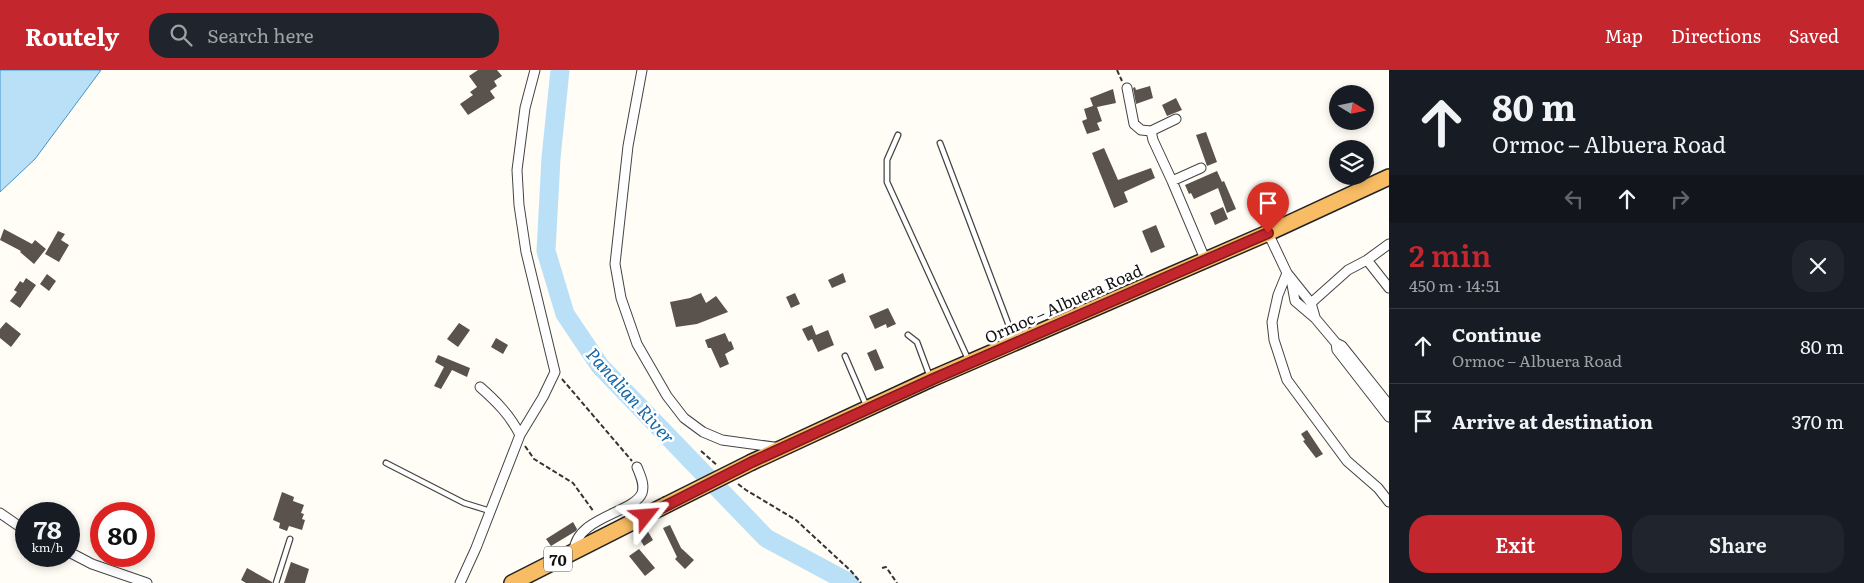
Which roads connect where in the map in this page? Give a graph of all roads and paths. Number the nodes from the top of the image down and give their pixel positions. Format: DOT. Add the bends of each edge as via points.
graph roads {
  1 [pos="535,70"];
  2 [pos="642,70"];
  3 [pos="1117,70"];
  4 [pos="1127,88"];
  5 [pos="1176,119"];
  6 [pos="1151,131"];
  7 [pos="898,135"];
  8 [pos="940,143"];
  9 [pos="1201,168"];
  10 [pos="1389,177"];
  11 [pos="1172,181"];
  12 [pos="1268,233"];
  13 [pos="1389,244"];
  14 [pos="1205,260"];
  15 [pos="1367,260"];
  16 [pos="1289,276"];
  17 [pos="1389,288"];
  18 [pos="1311,303"];
  19 [pos="1315,318"];
  20 [pos="908,335"];
  21 [pos="1015,343"];
  22 [pos="1336,343"];
  23 [pos="846,356"];
  24 [pos="970,362"];
  25 [pos="555,372"];
  26 [pos="931,380"];
  27 [pos="480,387"];
  28 [pos="1389,405"];
  29 [pos="868,409"];
  30 [pos="1389,417"];
  31 [pos="520,435"];
  32 [pos="784,449"];
  33 [pos="701,451"];
  34 [pos="386,462"];
  35 [pos="637,467"];
  36 [pos="722,469"];
  37 [pos="736,482"];
  38 [pos="1389,502"];
  39 [pos="490,510"];
  40 [pos="0,513"];
  41 [pos="600,520"];
  42 [pos="15,525"];
  43 [pos="290,539"];
  44 [pos="574,551"];
  45 [pos="80,558"];
  46 [pos="882,568"];
  47 [pos="146,583"];
  48 [pos="276,583"];
  49 [pos="460,583"];
  50 [pos="512,583"];
  51 [pos="861,583"];
  52 [pos="897,583"];
  1 -- 25 [label="street" via="525,108 517,170 519,205 526,252"];
  2 -- 32 [label="street" via="628,146 615,264 621,298 637,344 667,396 684,418 703,432 722,440"];
  3 -- 4 [label="path"];
  4 -- 6 [label="street" via="1134,124 1142,130"];
  5 -- 6 [label="street"];
  6 -- 11 [label="street"];
  7 -- 24 [label="lane" via="887,160 887,182"];
  8 -- 21 [label="lane"];
  9 -- 11 [label="street"];
  10 -- 12 [label="highway, Ormoc – Albuera Road / 70"];
  11 -- 14 [label="street"];
  12 -- 14 [label="highway, Ormoc – Albuera Road / 70"];
  12 -- 16 [label="street"];
  13 -- 15 [label="street"];
  14 -- 21 [label="highway, Ormoc – Albuera Road / 70"];
  15 -- 17 [label="street"];
  15 -- 18 [label="street" via="1348,270"];
  16 -- 18 [label="street"];
  16 -- 19 [label="street" via="1295,301"];
  16 -- 38 [label="street" via="1278,295 1272,322 1274,340 1287,380 1347,461"];
  18 -- 19 [label="street"];
  19 -- 22 [label="street"];
  20 -- 26 [label="lane" via="917,342"];
  21 -- 24 [label="highway, Ormoc – Albuera Road / 70"];
  22 -- 28 [label="street" via="1342,346"];
  22 -- 30 [label="street" via="1337,350"];
  23 -- 29 [label="lane"];
  24 -- 26 [label="highway, Ormoc – Albuera Road / 70"];
  25 -- 31 [label="street"];
  25 -- 35 [label="path"];
  26 -- 29 [label="highway, Ormoc – Albuera Road / 70"];
  27 -- 31 [label="street" via="497,402"];
  29 -- 32 [label="highway, Ormoc – Albuera Road / 70"];
  31 -- 39 [label="street"];
  31 -- 41 [label="path" via="534,459 573,483"];
  32 -- 44 [label="highway, Ormoc – Albuera Road / 70, bridge"];
  33 -- 36 [label="path"];
  34 -- 39 [label="lane" via="464,503"];
  35 -- 41 [label="street" via="643,486 641,495"];
  37 -- 51 [label="path" via="796,520"];
  39 -- 49 [label="street"];
  40 -- 42 [label="street"];
  41 -- 44 [label="street" via="575,541"];
  43 -- 48 [label="lane"];
  44 -- 50 [label="highway, 70"];
  45 -- 47 [label="street"];
  46 -- 52 [label="path" via="886,568"];
}
